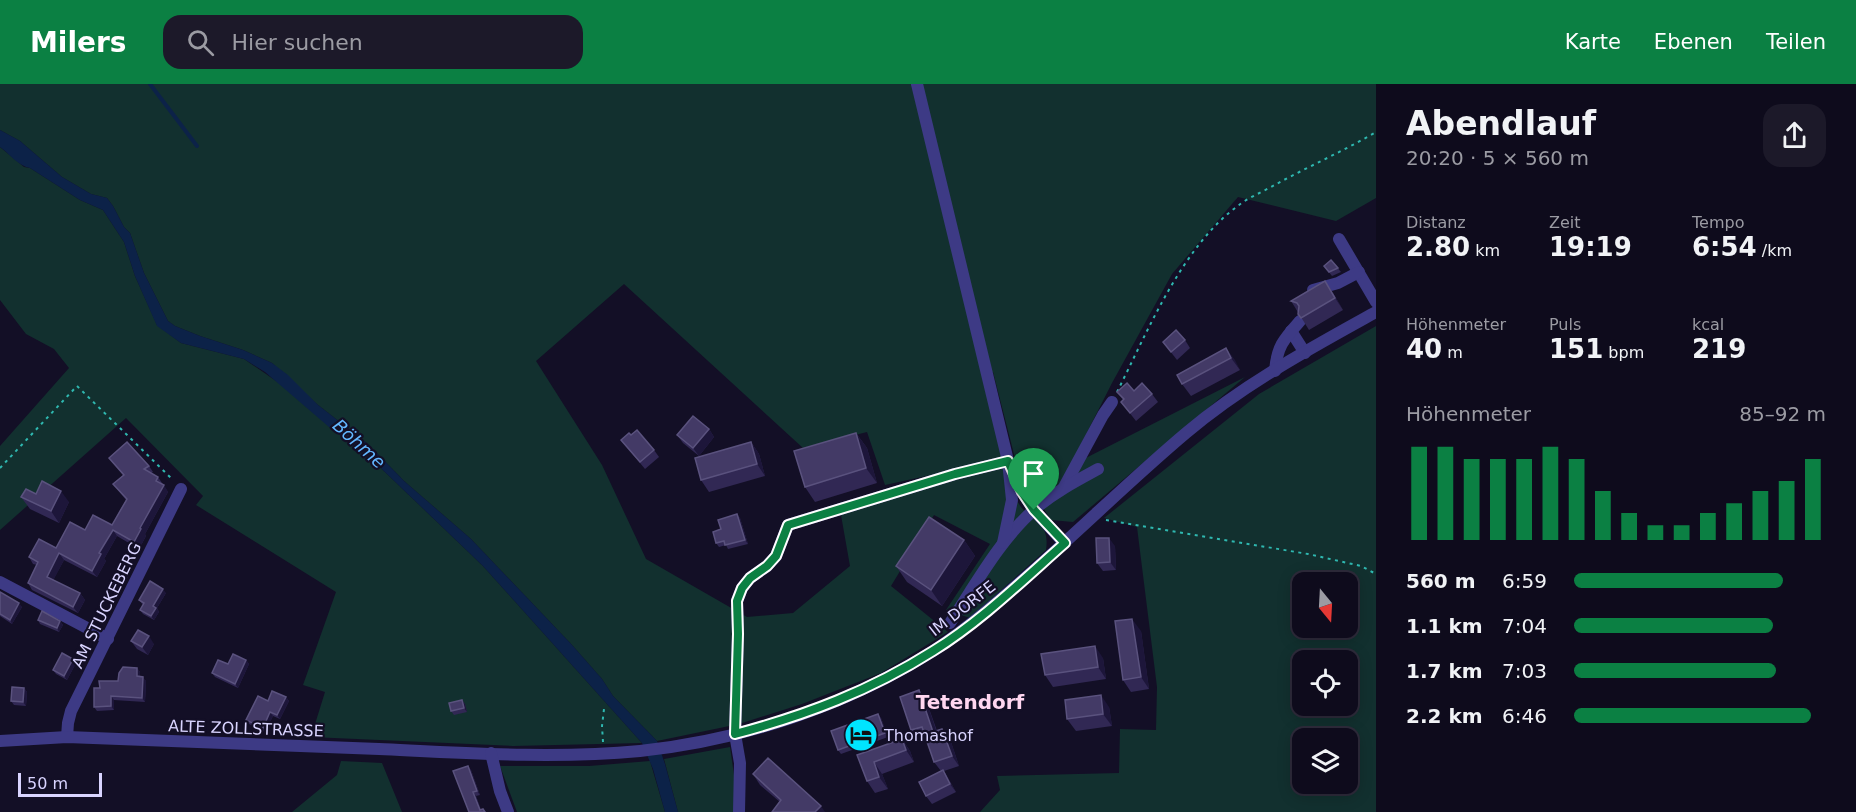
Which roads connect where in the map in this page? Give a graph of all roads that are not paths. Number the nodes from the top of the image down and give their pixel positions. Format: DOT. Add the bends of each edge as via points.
graph roads {
  1 [pos="917,84"];
  2 [pos="1339,239"];
  3 [pos="1359,272"];
  4 [pos="1311,290"];
  5 [pos="1376,302"];
  6 [pos="1376,312"];
  7 [pos="1305,353"];
  8 [pos="1275,371"];
  9 [pos="1112,402"];
  10 [pos="1008,461"];
  11 [pos="1098,469"];
  12 [pos="1064,487"];
  13 [pos="181,489"];
  14 [pos="1034,510"];
  15 [pos="1003,543"];
  16 [pos="1065,543"];
  17 [pos="0,582"];
  18 [pos="950,623"];
  19 [pos="108,639"];
  20 [pos="735,734"];
  21 [pos="67,737"];
  22 [pos="0,741"];
  23 [pos="491,753"];
  24 [pos="508,812"];
  25 [pos="739,812"];
  1 -- 10 [label="street"];
  2 -- 3 [label="street"];
  3 -- 4 [label="street"];
  3 -- 5 [label="street"];
  6 -- 7 [label="street, IM DORFE"];
  7 -- 8 [label="street, IM DORFE"];
  7 -- 8 [label="street" via="1295,326 1277,353"];
  8 -- 16 [label="street, IM DORFE" via="1188,431"];
  9 -- 12 [label="street"];
  10 -- 14 [label="street"];
  10 -- 15 [label="street" via="1012,500"];
  10 -- 20 [label="street" via="788,525 776,556 750,578 737,601"];
  11 -- 12 [label="street"];
  12 -- 14 [label="street"];
  13 -- 19 [label="street, AM STUCKEBERG"];
  14 -- 15 [label="street"];
  14 -- 16 [label="street"];
  15 -- 18 [label="street"];
  16 -- 20 [label="street, IM DORFE" via="934,650 842,698"];
  17 -- 19 [label="street"];
  19 -- 21 [label="street, AM STUCKEBERG" via="71,711"];
  20 -- 23 [label="street, IM DORFE" via="638,751"];
  20 -- 25 [label="street" via="740,763"];
  21 -- 22 [label="street, ALTE ZOLLSTRASSE"];
  21 -- 23 [label="street, ALTE ZOLLSTRASSE"];
  23 -- 24 [label="street"];
}
